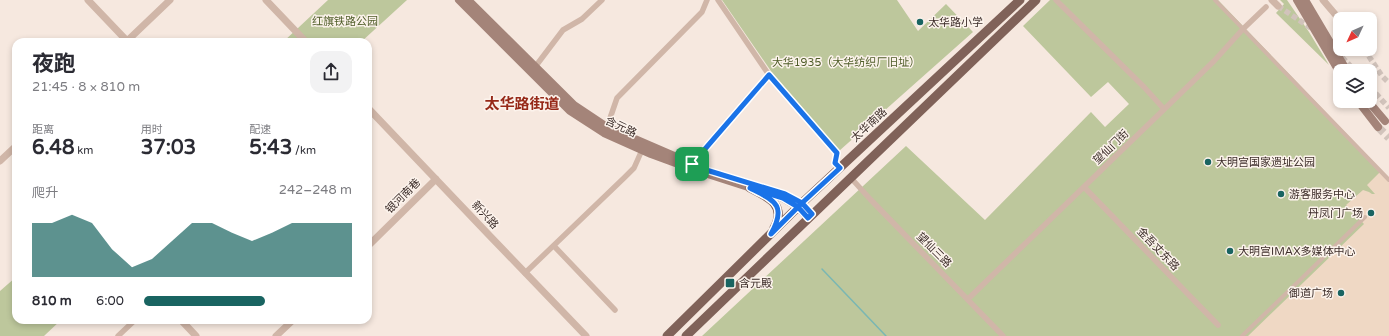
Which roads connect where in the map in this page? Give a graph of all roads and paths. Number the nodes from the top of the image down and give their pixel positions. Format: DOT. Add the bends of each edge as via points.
graph roads {
  1 [pos="88,0"];
  2 [pos="170,0"];
  3 [pos="266,0"];
  4 [pos="458,0"];
  5 [pos="468,0"];
  6 [pos="602,0"];
  7 [pos="702,0"];
  8 [pos="707,0"];
  9 [pos="718,0"];
  10 [pos="1020,0"];
  11 [pos="1036,0"];
  12 [pos="1056,0"];
  13 [pos="1215,0"];
  14 [pos="1272,0"];
  15 [pos="1297,0"];
  16 [pos="1305,0"];
  17 [pos="1323,0"];
  18 [pos="1278,6"];
  19 [pos="1266,7"];
  20 [pos="702,12"];
  21 [pos="1333,12"];
  22 [pos="1243,29"];
  23 [pos="123,38"];
  24 [pos="131,38"];
  25 [pos="302,38"];
  26 [pos="1335,64"];
  27 [pos="1343,64"];
  28 [pos="535,67"];
  29 [pos="769,75"];
  30 [pos="1363,108"];
  31 [pos="1374,108"];
  32 [pos="1164,109"];
  33 [pos="372,112"];
  34 [pos="1385,121"];
  35 [pos="606,126"];
  36 [pos="1378,127"];
  37 [pos="12,150"];
  38 [pos="642,150"];
  39 [pos="0,161"];
  40 [pos="692,164"];
  41 [pos="840,168"];
  42 [pos="851,178"];
  43 [pos="436,179"];
  44 [pos="1389,180"];
  45 [pos="1084,187"];
  46 [pos="750,188"];
  47 [pos="800,205"];
  48 [pos="810,216"];
  49 [pos="1365,217"];
  50 [pos="771,234"];
  51 [pos="372,242"];
  52 [pos="554,246"];
  53 [pos="525,273"];
  54 [pos="968,299"];
  55 [pos="615,310"];
  56 [pos="131,324"];
  57 [pos="185,324"];
  58 [pos="289,324"];
  59 [pos="1218,325"];
  60 [pos="118,336"];
  61 [pos="196,336"];
  62 [pos="276,336"];
  63 [pos="586,336"];
  64 [pos="668,336"];
  65 [pos="686,336"];
  66 [pos="1003,336"];
  67 [pos="1242,336"];
  1 -- 23 [label="street"];
  2 -- 24 [label="street"];
  3 -- 25 [label="street"];
  4 -- 38 [label="main road, 含元路" via="570,111 604,133"];
  5 -- 28 [label="main road, 含元路"];
  6 -- 28 [label="street" via="582,19 563,30"];
  7 -- 20 [label="street"];
  8 -- 20 [label="street"];
  9 -- 29 [label="street"];
  10 -- 41 [label="main road, 太华南路"];
  11 -- 42 [label="main road"];
  12 -- 32 [label="street"];
  13 -- 22 [label="street"];
  14 -- 18 [label="street"];
  15 -- 26 [label="main road"];
  16 -- 27 [label="main road"];
  17 -- 21 [label="street"];
  19 -- 22 [label="street, 望仙门街"];
  20 -- 35 [label="street" via="617,98"];
  22 -- 32 [label="street, 望仙门街"];
  22 -- 44 [label="street"];
  28 -- 35 [label="main road, 含元路" via="574,105"];
  29 -- 40 [label="street"];
  29 -- 41 [label="street" via="837,153 835,163"];
  30 -- 36 [label="main road"];
  31 -- 34 [label="main road"];
  32 -- 45 [label="street, 望仙门街"];
  33 -- 43 [label="street, 新兴路"];
  35 -- 40 [label="main road, 含元路"];
  37 -- 39 [label="street"];
  38 -- 46 [label="main road, 含元路"];
  38 -- 52 [label="street" via="634,168"];
  40 -- 47 [label="main road, 含元路" via="785,194"];
  41 -- 47 [label="main road, 太华南路"];
  42 -- 48 [label="main road"];
  42 -- 54 [label="street, 望仙三路"];
  43 -- 51 [label="street, 银河南巷"];
  43 -- 53 [label="street, 新兴路"];
  45 -- 54 [label="street, 望仙门街"];
  45 -- 59 [label="street, 金吾丈东路"];
  46 -- 47 [label="main road, 含元路"];
  46 -- 50 [label="main road" via="768,198 779,212"];
  47 -- 48 [label="main road, 含元路"];
  47 -- 50 [label="main road, 太华南路"];
  48 -- 65 [label="main road"];
  49 -- 67 [label="street"];
  50 -- 64 [label="main road, 太华南路"];
  52 -- 53 [label="street"];
  52 -- 55 [label="street"];
  53 -- 63 [label="street, 新兴路"];
  54 -- 66 [label="street, 望仙三路"];
  56 -- 60 [label="street"];
  57 -- 61 [label="street"];
  58 -- 62 [label="street"];
}
